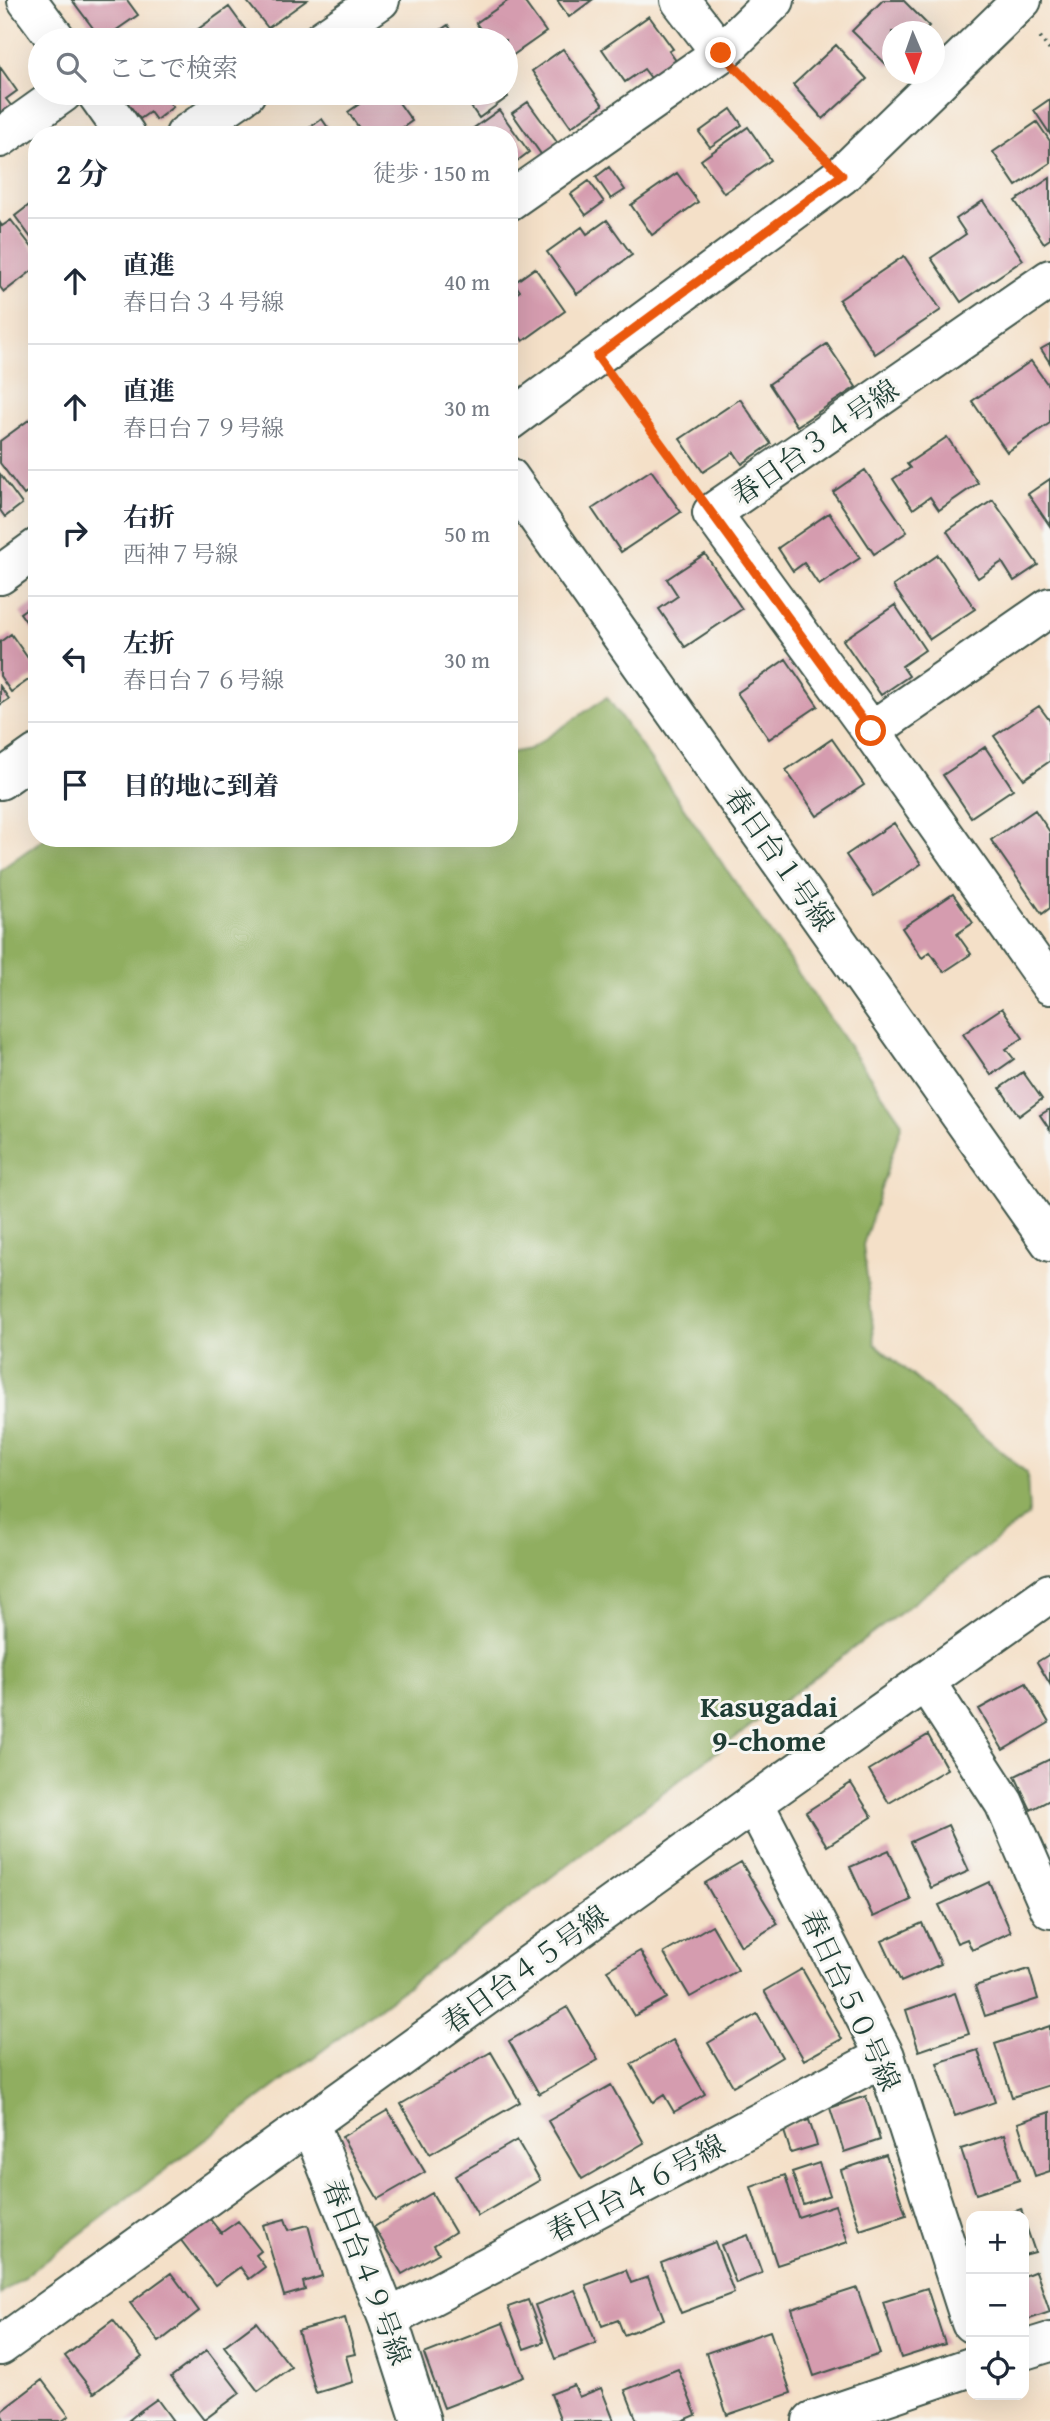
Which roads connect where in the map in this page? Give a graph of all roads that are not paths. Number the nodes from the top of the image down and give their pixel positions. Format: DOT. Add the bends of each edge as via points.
graph roads {
  1 [pos="27,0"];
  2 [pos="380,0"];
  3 [pos="680,0"];
  4 [pos="775,0"];
  5 [pos="1022,0"];
  6 [pos="48,28"];
  7 [pos="339,28"];
  8 [pos="721,53"];
  9 [pos="47,105"];
  10 [pos="105,105"];
  11 [pos="229,105"];
  12 [pos="120,126"];
  13 [pos="198,126"];
  14 [pos="0,138"];
  15 [pos="518,195"];
  16 [pos="1050,279"];
  17 [pos="518,414"];
  18 [pos="518,490"];
  19 [pos="1050,607"];
  20 [pos="871,731"];
  21 [pos="28,760"];
  22 [pos="0,780"];
  23 [pos="1038,943"];
  24 [pos="1050,985"];
  25 [pos="1050,1241"];
  26 [pos="1050,1593"];
  27 [pos="925,1681"];
  28 [pos="754,1803"];
  29 [pos="1050,1909"];
  30 [pos="885,2056"];
  31 [pos="310,2124"];
  32 [pos="966,2307"];
  33 [pos="387,2319"];
  34 [pos="1050,2342"];
  35 [pos="0,2346"];
  36 [pos="1029,2348"];
  37 [pos="966,2369"];
  38 [pos="421,2421"];
  39 [pos="813,2421"];
  1 -- 6 [label="street"];
  2 -- 7 [label="street"];
  3 -- 8 [label="street"];
  4 -- 8 [label="street"];
  5 -- 17 [label="street" via="842,175"];
  8 -- 15 [label="street"];
  9 -- 14 [label="street"];
  10 -- 12 [label="street"];
  11 -- 13 [label="street"];
  16 -- 20 [label="street, 春日台３４号線" via="712,513"];
  18 -- 25 [label="street, 春日台１号線"];
  19 -- 20 [label="street"];
  20 -- 23 [label="street, 春日台３４号線"];
  21 -- 22 [label="street"];
  23 -- 24 [label="street, 春日台３４号線"];
  26 -- 27 [label="street, 春日台４５号線"];
  27 -- 28 [label="street, 春日台４５号線"];
  27 -- 29 [label="street" via="1004,1803"];
  28 -- 30 [label="street, 春日台５０号線"];
  28 -- 31 [label="street, 春日台４５号線"];
  30 -- 32 [label="street, 春日台５０号線"];
  30 -- 33 [label="street, 春日台４６号線"];
  31 -- 33 [label="street, 春日台４９号線"];
  31 -- 35 [label="street, 春日台４５号線"];
  33 -- 38 [label="street, 春日台４９号線"];
  34 -- 36 [label="street"];
  37 -- 39 [label="street"];
}
